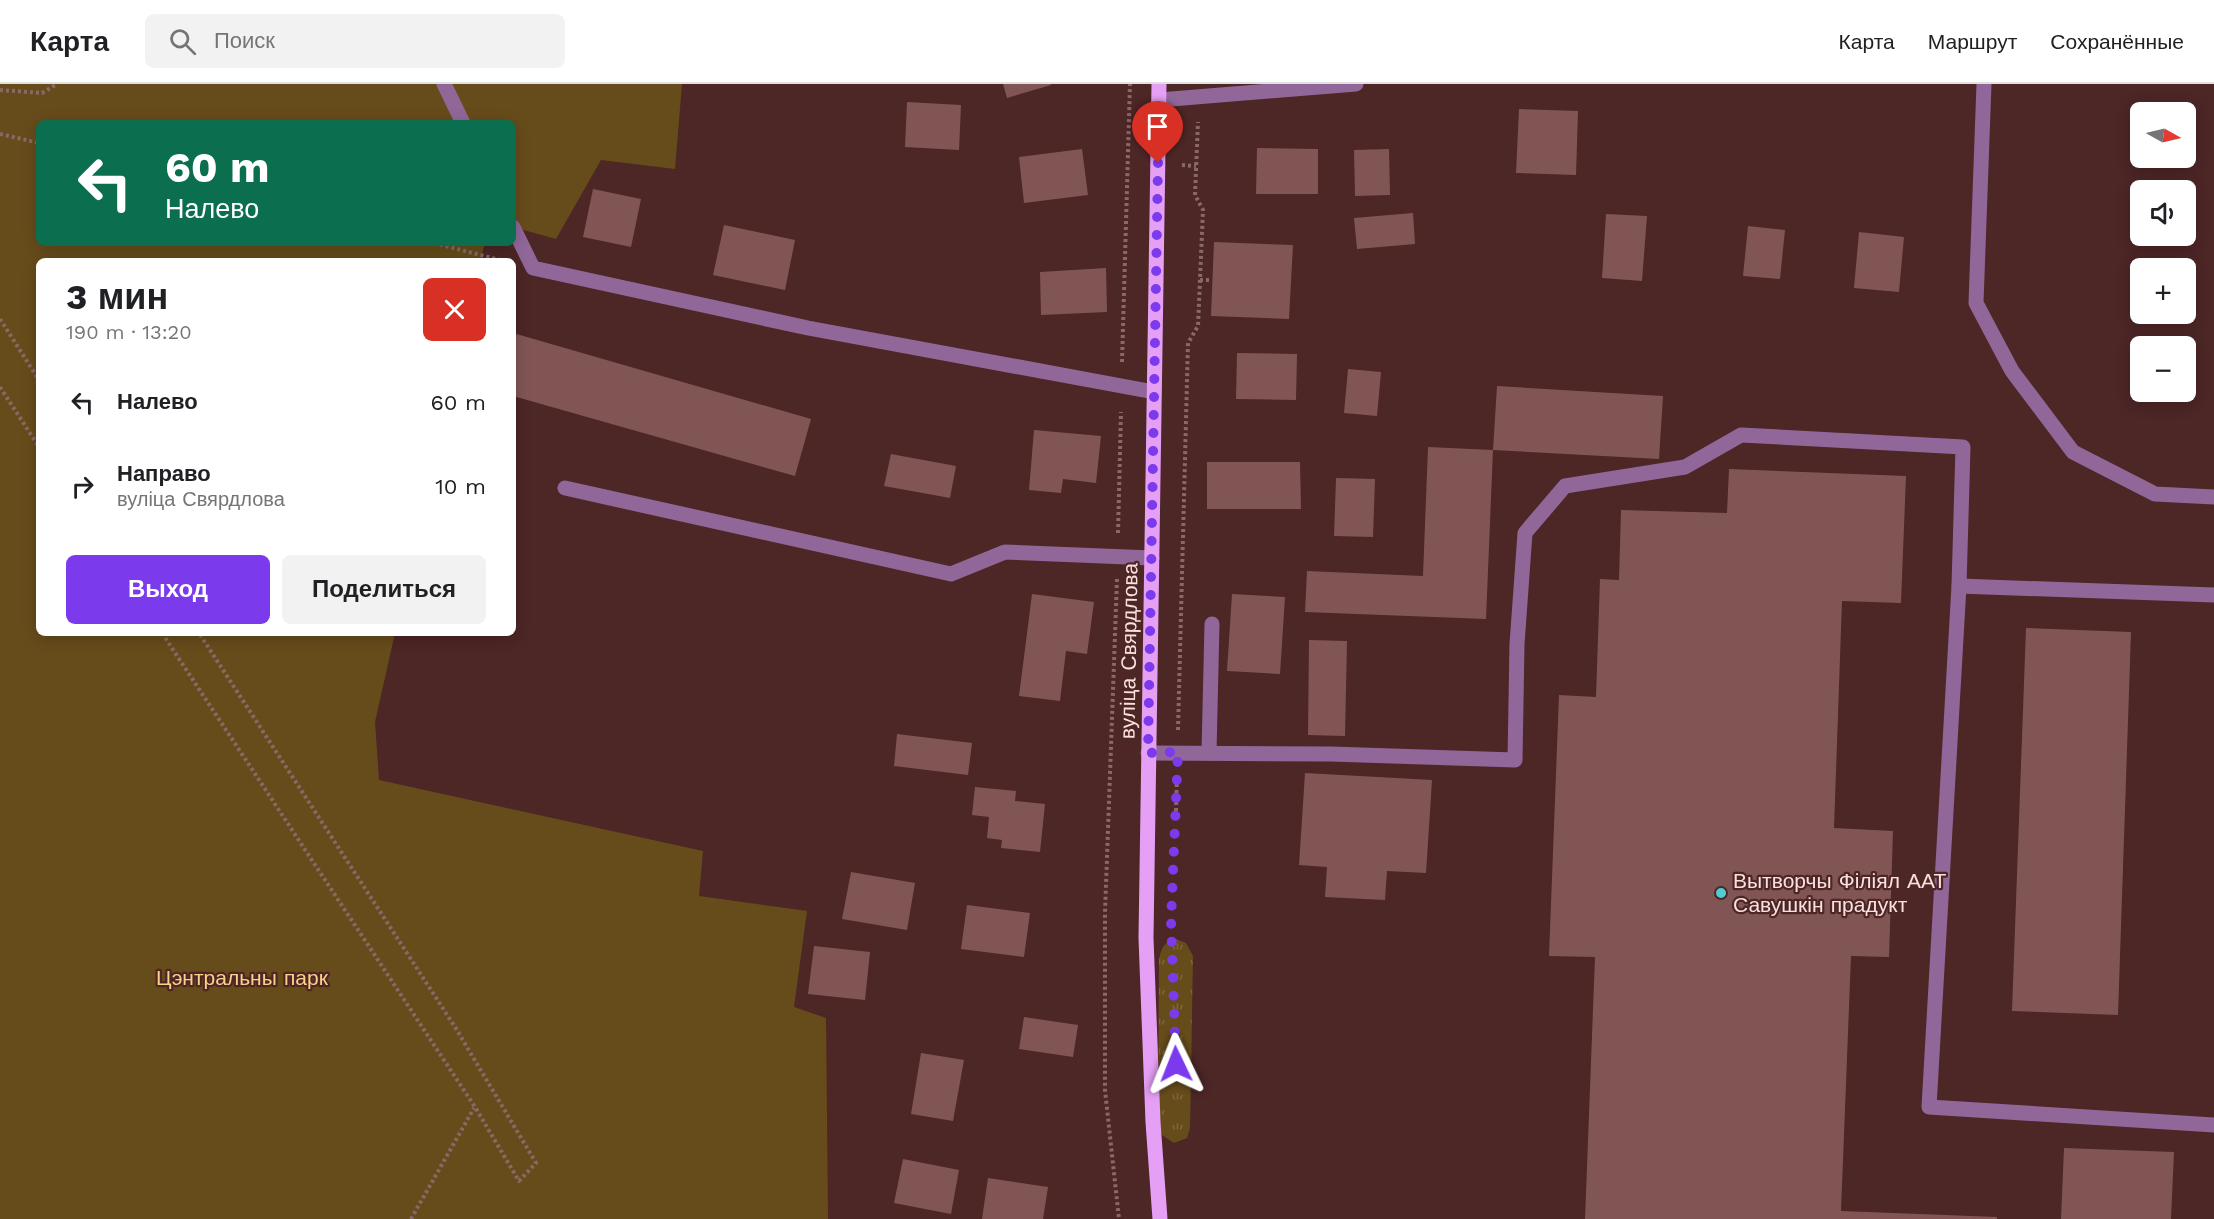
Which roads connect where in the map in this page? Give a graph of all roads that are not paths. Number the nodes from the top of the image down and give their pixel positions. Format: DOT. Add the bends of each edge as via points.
graph roads {
  1 [pos="444,84"];
  2 [pos="1356,84"];
  3 [pos="1984,84"];
  4 [pos="1159,92"];
  5 [pos="462,120"];
  6 [pos="516,233"];
  7 [pos="1154,393"];
  8 [pos="565,488"];
  9 [pos="2214,497"];
  10 [pos="1152,558"];
  11 [pos="1959,585"];
  12 [pos="2214,595"];
  13 [pos="1212,624"];
  14 [pos="1209,752"];
  15 [pos="1148,753"];
  16 [pos="2214,1125"];
  17 [pos="1160,1219"];
  1 -- 5 [label="street"];
  2 -- 4 [label="street" via="1199,98"];
  3 -- 9 [label="street" via="1976,303 2012,371 2073,452 2155,494"];
  4 -- 7 [label="main road, вуліца Свярдлова"];
  6 -- 7 [label="street" via="533,268 808,328"];
  7 -- 10 [label="main road, вуліца Свярдлова"];
  8 -- 10 [label="street" via="951,574 1005,552"];
  10 -- 15 [label="main road, вуліца Свярдлова"];
  11 -- 12 [label="street"];
  11 -- 14 [label="street" via="1963,447 1741,435 1685,467 1564,486 1525,533 1517,644 1515,760"];
  11 -- 16 [label="street" via="1929,1107"];
  13 -- 14 [label="street"];
  14 -- 15 [label="street"];
  15 -- 17 [label="main road, вуліца Свярдлова" via="1146,950"];
}
